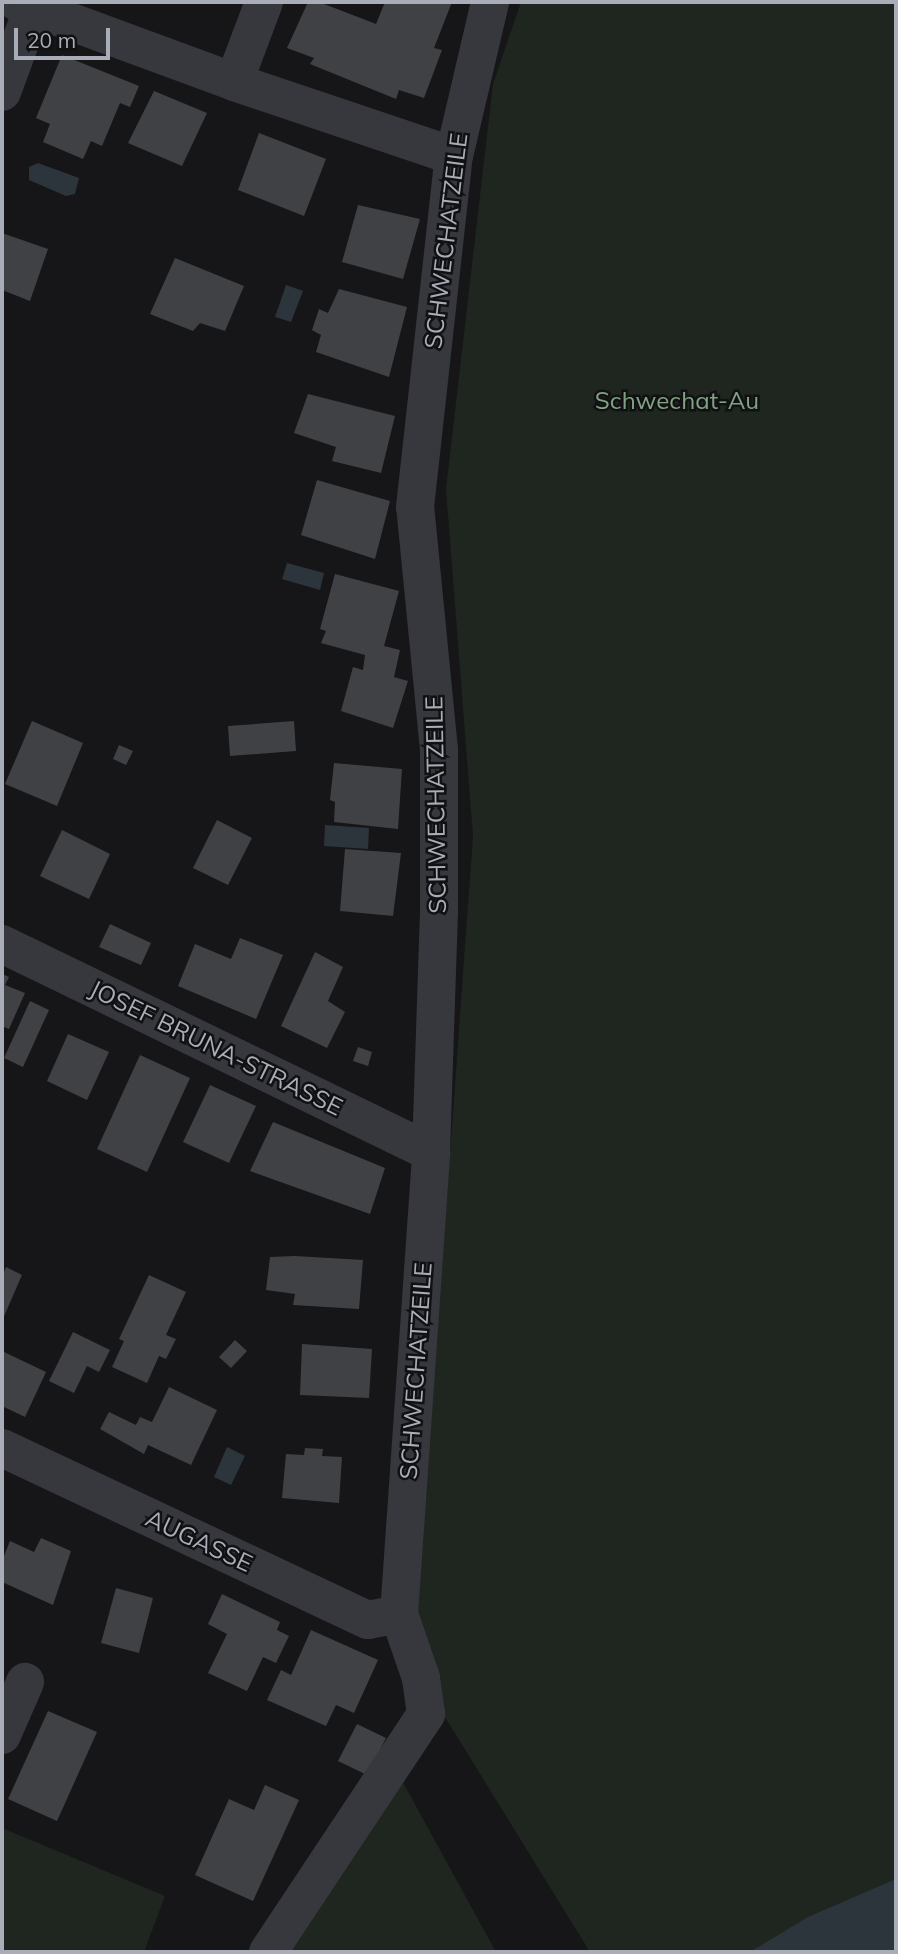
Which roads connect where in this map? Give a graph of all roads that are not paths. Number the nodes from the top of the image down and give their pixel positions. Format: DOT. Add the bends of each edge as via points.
graph roads {
  1 [pos="264,2"];
  2 [pos="490,2"];
  3 [pos="28,4"];
  4 [pos="234,82"];
  5 [pos="2,92"];
  6 [pos="454,156"];
  7 [pos="2,944"];
  8 [pos="430,1152"];
  9 [pos="2,1448"];
  10 [pos="399,1614"];
  11 [pos="25,1682"];
  12 [pos="2,1735"];
  13 [pos="268,1952"];
  1 -- 4 [label="street"];
  2 -- 6 [label="street, SCHWECHATZEILE"];
  3 -- 4 [label="street"];
  3 -- 5 [label="street"];
  4 -- 6 [label="street"];
  6 -- 8 [label="street, SCHWECHATZEILE" via="415,507 439,750 439,911"];
  7 -- 8 [label="street, JOSEF BRUNA-STRASSE"];
  8 -- 10 [label="street, SCHWECHATZEILE"];
  9 -- 10 [label="street, AUGASSE" via="368,1620"];
  10 -- 13 [label="street" via="421,1678 426,1713"];
  11 -- 12 [label="street"];
}
